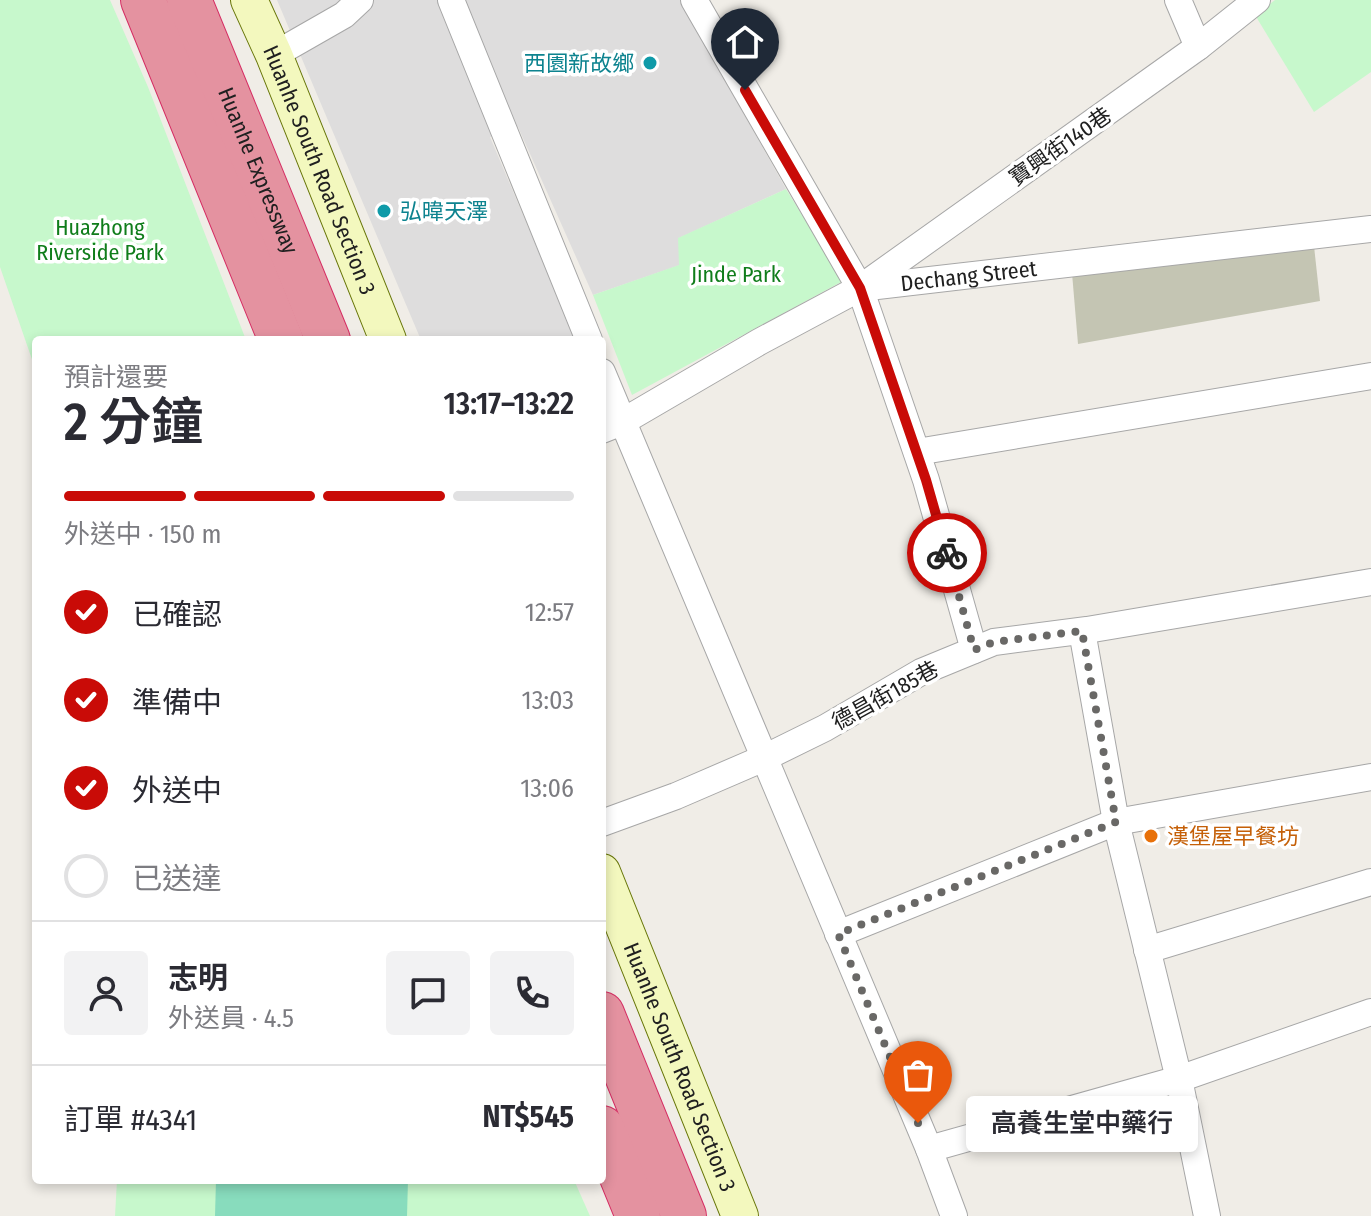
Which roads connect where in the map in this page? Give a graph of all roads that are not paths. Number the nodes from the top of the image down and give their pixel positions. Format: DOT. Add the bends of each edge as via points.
graph roads {
  1 [pos="143,0"];
  2 [pos="152,0"];
  3 [pos="189,0"];
  4 [pos="249,0"];
  5 [pos="360,0"];
  6 [pos="451,0"];
  7 [pos="694,0"];
  8 [pos="1178,0"];
  9 [pos="1257,0"];
  10 [pos="1198,47"];
  11 [pos="274,55"];
  12 [pos="185,100"];
  13 [pos="1371,229"];
  14 [pos="860,288"];
  15 [pos="279,336"];
  16 [pos="326,336"];
  17 [pos="386,336"];
  18 [pos="587,336"];
  19 [pos="1371,376"];
  20 [pos="606,394"];
  21 [pos="612,426"];
  22 [pos="917,452"];
  23 [pos="1371,582"];
  24 [pos="1082,631"];
  25 [pos="974,650"];
  26 [pos="764,758"];
  27 [pos="1371,777"];
  28 [pos="606,822"];
  29 [pos="1116,822"];
  30 [pos="606,882"];
  31 [pos="1371,882"];
  32 [pos="838,934"];
  33 [pos="1147,950"];
  34 [pos="1371,1012"];
  35 [pos="606,1024"];
  36 [pos="1179,1079"];
  37 [pos="606,1138"];
  38 [pos="929,1149"];
  39 [pos="638,1216"];
  40 [pos="684,1216"];
  41 [pos="740,1216"];
  42 [pos="954,1216"];
  43 [pos="1207,1216"];
  1 -- 12 [label="highway, Huanhe Expressway"];
  2 -- 12 [label="highway"];
  3 -- 16 [label="highway, Huanhe Expressway"];
  4 -- 11 [label="street, Huanhe South Road Section 3"];
  5 -- 11 [label="street" via="344,15"];
  6 -- 18 [label="street"];
  7 -- 14 [label="street"];
  8 -- 10 [label="street"];
  9 -- 10 [label="street, 寶興街140巷"];
  10 -- 14 [label="street, 寶興街140巷"];
  11 -- 17 [label="street, Huanhe South Road Section 3"];
  12 -- 15 [label="highway, Huanhe Expressway"];
  13 -- 14 [label="street, Dechang Street"];
  14 -- 21 [label="street, Dechang Street"];
  14 -- 22 [label="street"];
  19 -- 22 [label="street"];
  20 -- 21 [label="street"];
  21 -- 26 [label="street"];
  22 -- 25 [label="street"];
  23 -- 24 [label="street, 德昌街185巷"];
  24 -- 25 [label="street, 德昌街185巷" via="994,642"];
  24 -- 29 [label="street"];
  25 -- 26 [label="street, 德昌街185巷" via="921,672"];
  26 -- 28 [label="street, 德昌街185巷"];
  26 -- 32 [label="street"];
  27 -- 29 [label="street"];
  29 -- 32 [label="street"];
  29 -- 33 [label="street"];
  30 -- 41 [label="street, Huanhe South Road Section 3"];
  31 -- 33 [label="street"];
  32 -- 38 [label="street"];
  33 -- 36 [label="street"];
  34 -- 36 [label="street"];
  35 -- 40 [label="highway"];
  36 -- 38 [label="street"];
  36 -- 43 [label="street"];
  37 -- 39 [label="highway"];
  38 -- 42 [label="street"];
}
